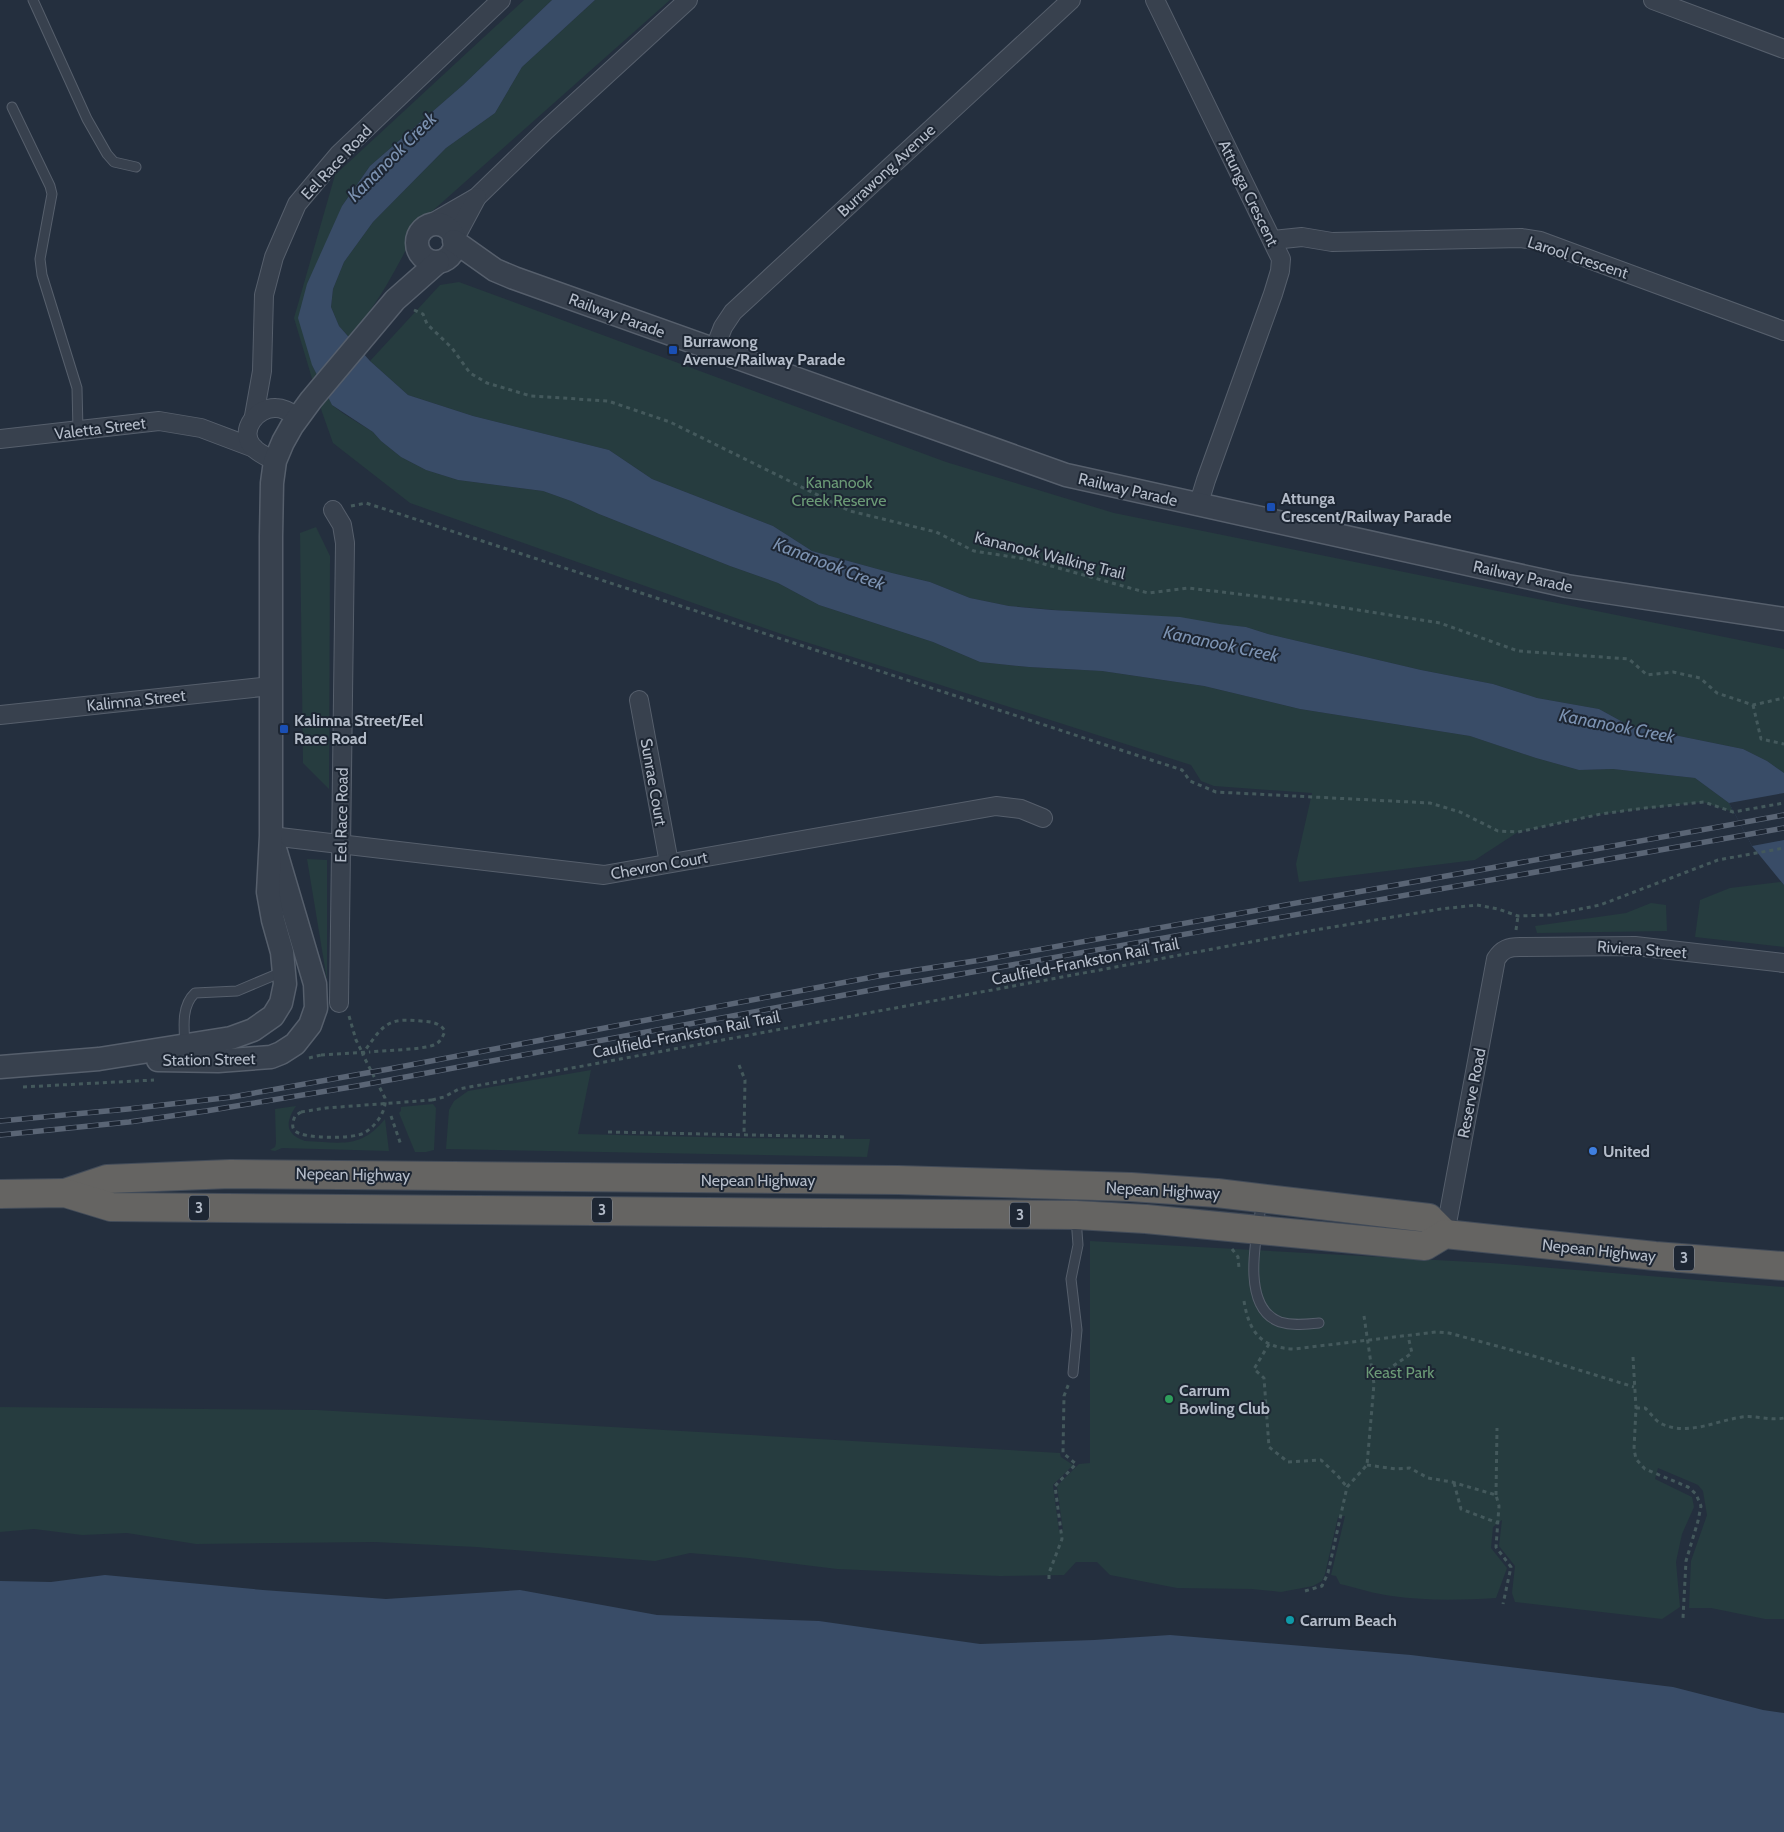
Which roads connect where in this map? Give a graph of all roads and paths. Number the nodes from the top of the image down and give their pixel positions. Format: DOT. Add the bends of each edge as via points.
graph roads {
  1 [pos="33,0"];
  2 [pos="501,0"];
  3 [pos="688,0"];
  4 [pos="1071,0"];
  5 [pos="1155,0"];
  6 [pos="1653,0"];
  7 [pos="1784,48"];
  8 [pos="12,107"];
  9 [pos="136,167"];
  10 [pos="477,197"];
  11 [pos="421,232"];
  12 [pos="454,240"];
  13 [pos="1276,248"];
  14 [pos="439,261"];
  15 [pos="495,270"];
  16 [pos="404,305"];
  17 [pos="1784,331"];
  18 [pos="714,350"];
  19 [pos="262,371"];
  20 [pos="297,409"];
  21 [pos="254,418"];
  22 [pos="201,428"];
  23 [pos="78,430"];
  24 [pos="0,439"];
  25 [pos="254,448"];
  26 [pos="276,461"];
  27 [pos="1198,506"];
  28 [pos="334,510"];
  29 [pos="1784,619"];
  30 [pos="271,686"];
  31 [pos="1784,698"];
  32 [pos="639,700"];
  33 [pos="1753,705"];
  34 [pos="0,715"];
  35 [pos="1784,744"];
  36 [pos="1784,803"];
  37 [pos="1043,818"];
  38 [pos="271,836"];
  39 [pos="341,845"];
  40 [pos="1784,848"];
  41 [pos="669,863"];
  42 [pos="1500,952"];
  43 [pos="1784,963"];
  44 [pos="285,971"];
  45 [pos="340,1003"];
  46 [pos="350,1019"];
  47 [pos="186,1046"];
  48 [pos="363,1054"];
  49 [pos="321,1055"];
  50 [pos="99,1059"];
  51 [pos="739,1065"];
  52 [pos="0,1068"];
  53 [pos="391,1116"];
  54 [pos="608,1132"];
  55 [pos="744,1135"];
  56 [pos="846,1137"];
  57 [pos="401,1145"];
  58 [pos="335,1174"];
  59 [pos="65,1193"];
  60 [pos="0,1194"];
  61 [pos="1262,1198"];
  62 [pos="335,1208"];
  63 [pos="1076,1215"];
  64 [pos="1258,1230"];
  65 [pos="1445,1234"];
  66 [pos="1224,1244"];
  67 [pos="1784,1266"];
  68 [pos="1240,1273"];
  69 [pos="1243,1297"];
  70 [pos="1364,1316"];
  71 [pos="1319,1323"];
  72 [pos="1408,1336"];
  73 [pos="1367,1341"];
  74 [pos="1269,1344"];
  75 [pos="1633,1357"];
  76 [pos="1073,1374"];
  77 [pos="1372,1376"];
  78 [pos="1634,1387"];
  79 [pos="1636,1408"];
  80 [pos="1784,1418"];
  81 [pos="1497,1428"];
  82 [pos="1367,1465"];
  83 [pos="1454,1483"];
  84 [pos="1347,1487"];
  85 [pos="1496,1495"];
  86 [pos="1498,1523"];
  87 [pos="1049,1579"];
  88 [pos="1305,1591"];
  89 [pos="1503,1604"];
  90 [pos="1683,1618"];
  1 -- 9 [label="lane" via="87,120 114,162"];
  2 -- 19 [label="street, Eel Race Road" via="339,154 298,204 274,257 264,295"];
  3 -- 10 [label="street"];
  4 -- 18 [label="street, Burrawong Avenue" via="733,312"];
  5 -- 13 [label="street, Attunga Crescent"];
  6 -- 7 [label="street"];
  8 -- 23 [label="lane" via="52,194 40,259 78,388"];
  10 -- 11 [label="street"];
  10 -- 12 [label="street"];
  11 -- 12 [label="street, Railway Parade" via="433,224 441,224"];
  11 -- 14 [label="street" via="417,247 420,254 426,260"];
  11 -- 16 [label="street" via="402,285"];
  12 -- 14 [label="street" via="451,254"];
  12 -- 15 [label="street, Railway Parade"];
  13 -- 17 [label="street, Larool Crescent" via="1332,242 1521,238 1540,241"];
  13 -- 27 [label="street, Attunga Crescent" via="1281,259 1280,271"];
  14 -- 15 [label="street, Railway Parade"];
  14 -- 16 [label="street"];
  15 -- 18 [label="street, Railway Parade"];
  16 -- 20 [label="street" via="373,328"];
  16 -- 33 [label="path, Kananook Walking Trail" via="422,314 470,373 487,383 531,396 608,401 670,422 850,511 936,532 974,552 1026,559 1148,593 1188,588 1314,604 1440,623 1518,651 1630,659 1647,675 1673,672 1700,678 1717,693"];
  18 -- 27 [label="street, Railway Parade" via="1066,475"];
  19 -- 20 [label="street, Eel Race Road" via="266,391 275,406"];
  19 -- 21 [label="street, Eel Race Road"];
  20 -- 21 [label="street" via="267,409"];
  20 -- 26 [label="street"];
  21 -- 22 [label="street, Valetta Street" via="241,426"];
  21 -- 25 [label="street" via="248,432"];
  22 -- 23 [label="street, Valetta Street" via="159,421"];
  22 -- 25 [label="street, Valetta Street"];
  23 -- 24 [label="street, Valetta Street"];
  25 -- 26 [label="street, Valetta Street"];
  26 -- 30 [label="street" via="270,537"];
  27 -- 29 [label="street, Railway Parade" via="1567,586"];
  28 -- 36 [label="path" via="366,503 1182,770 1190,781 1216,792 1430,803 1460,812 1498,831 1518,832 1601,814 1704,802 1734,812"];
  28 -- 39 [label="street, Eel Race Road" via="346,543"];
  30 -- 34 [label="street, Kalimna Street"];
  30 -- 38 [label="street"];
  31 -- 33 [label="path"];
  32 -- 41 [label="street, Sunrae Court"];
  33 -- 35 [label="path" via="1761,739"];
  37 -- 41 [label="street, Chevron Court" via="1021,809 996,806"];
  38 -- 39 [label="street, Chevron Court"];
  38 -- 44 [label="street" via="268,898"];
  38 -- 50 [label="street, Station Street" via="316,984 316,1008 307,1029 291,1047 260,1059"];
  39 -- 41 [label="street, Chevron Court" via="604,874"];
  39 -- 45 [label="street, Eel Race Road"];
  40 -- 48 [label="path, Caulfield-Frankston Rail Trail, bridge" via="1718,860 1600,905 1551,915 1518,916 1477,905 1305,932 459,1089 432,1100 326,1108 302,1112 295,1116 293,1126 296,1131 304,1136 350,1137 363,1134 372,1126 380,1116 385,1103 385,1098"];
  42 -- 43 [label="street, Riviera Street" via="1520,946 1635,946"];
  42 -- 65 [label="street, Reserve Road" via="1496,959"];
  44 -- 47 [label="street, Station Street" via="281,1003 265,1023 231,1038"];
  44 -- 47 [label="lane" via="237,991 194,993 185,1015"];
  46 -- 48 [label="path"];
  47 -- 50 [label="street, Station Street"];
  48 -- 49 [label="path, bridge" via="382,1028 396,1020 433,1022 445,1031 436,1044 418,1048 370,1052"];
  50 -- 52 [label="street, Station Street"];
  51 -- 55 [label="path" via="745,1080"];
  53 -- 57 [label="path"];
  54 -- 55 [label="path"];
  55 -- 56 [label="path"];
  58 -- 59 [label="highway, Nepean Highway / 3" via="107,1179"];
  58 -- 61 [label="highway, Nepean Highway / 3" via="908,1181 1131,1187"];
  58 -- 62 [label="highway"];
  59 -- 60 [label="highway, Nepean Highway / 3"];
  59 -- 62 [label="highway, Nepean Highway / 3" via="111,1207"];
  61 -- 64 [label="lane"];
  61 -- 65 [label="highway, Nepean Highway / 3" via="1429,1218"];
  62 -- 63 [label="highway, Nepean Highway / 3"];
  63 -- 64 [label="highway, Nepean Highway / 3"];
  63 -- 76 [label="lane" via="1078,1245 1071,1279 1077,1330"];
  64 -- 65 [label="highway, Nepean Highway / 3" via="1425,1246"];
  64 -- 71 [label="lane" via="1254,1280 1263,1309 1282,1323"];
  65 -- 67 [label="highway, Nepean Highway / 3"];
  66 -- 68 [label="path" via="1238,1257"];
  69 -- 74 [label="path" via="1252,1330"];
  70 -- 73 [label="path"];
  72 -- 73 [label="path"];
  72 -- 77 [label="path" via="1412,1353 1383,1373"];
  72 -- 78 [label="path" via="1449,1333"];
  73 -- 74 [label="path" via="1294,1349"];
  73 -- 77 [label="path"];
  74 -- 84 [label="path" via="1254,1369 1264,1378 1269,1448 1288,1462 1321,1460"];
  75 -- 78 [label="path"];
  76 -- 87 [label="path" via="1064,1396 1063,1453 1076,1464 1055,1486 1062,1539"];
  77 -- 82 [label="path"];
  78 -- 79 [label="path"];
  79 -- 80 [label="path" via="1645,1408 1661,1424 1688,1429 1740,1417"];
  79 -- 90 [label="path" via="1636,1459 1645,1468 1688,1487 1696,1494 1701,1506 1686,1561"];
  81 -- 85 [label="path"];
  82 -- 83 [label="path" via="1410,1468 1428,1478"];
  82 -- 84 [label="path"];
  83 -- 85 [label="path"];
  83 -- 86 [label="path" via="1461,1509"];
  84 -- 88 [label="path" via="1328,1573 1322,1586"];
  85 -- 86 [label="path"];
  86 -- 89 [label="path" via="1496,1547 1511,1567"];
}
